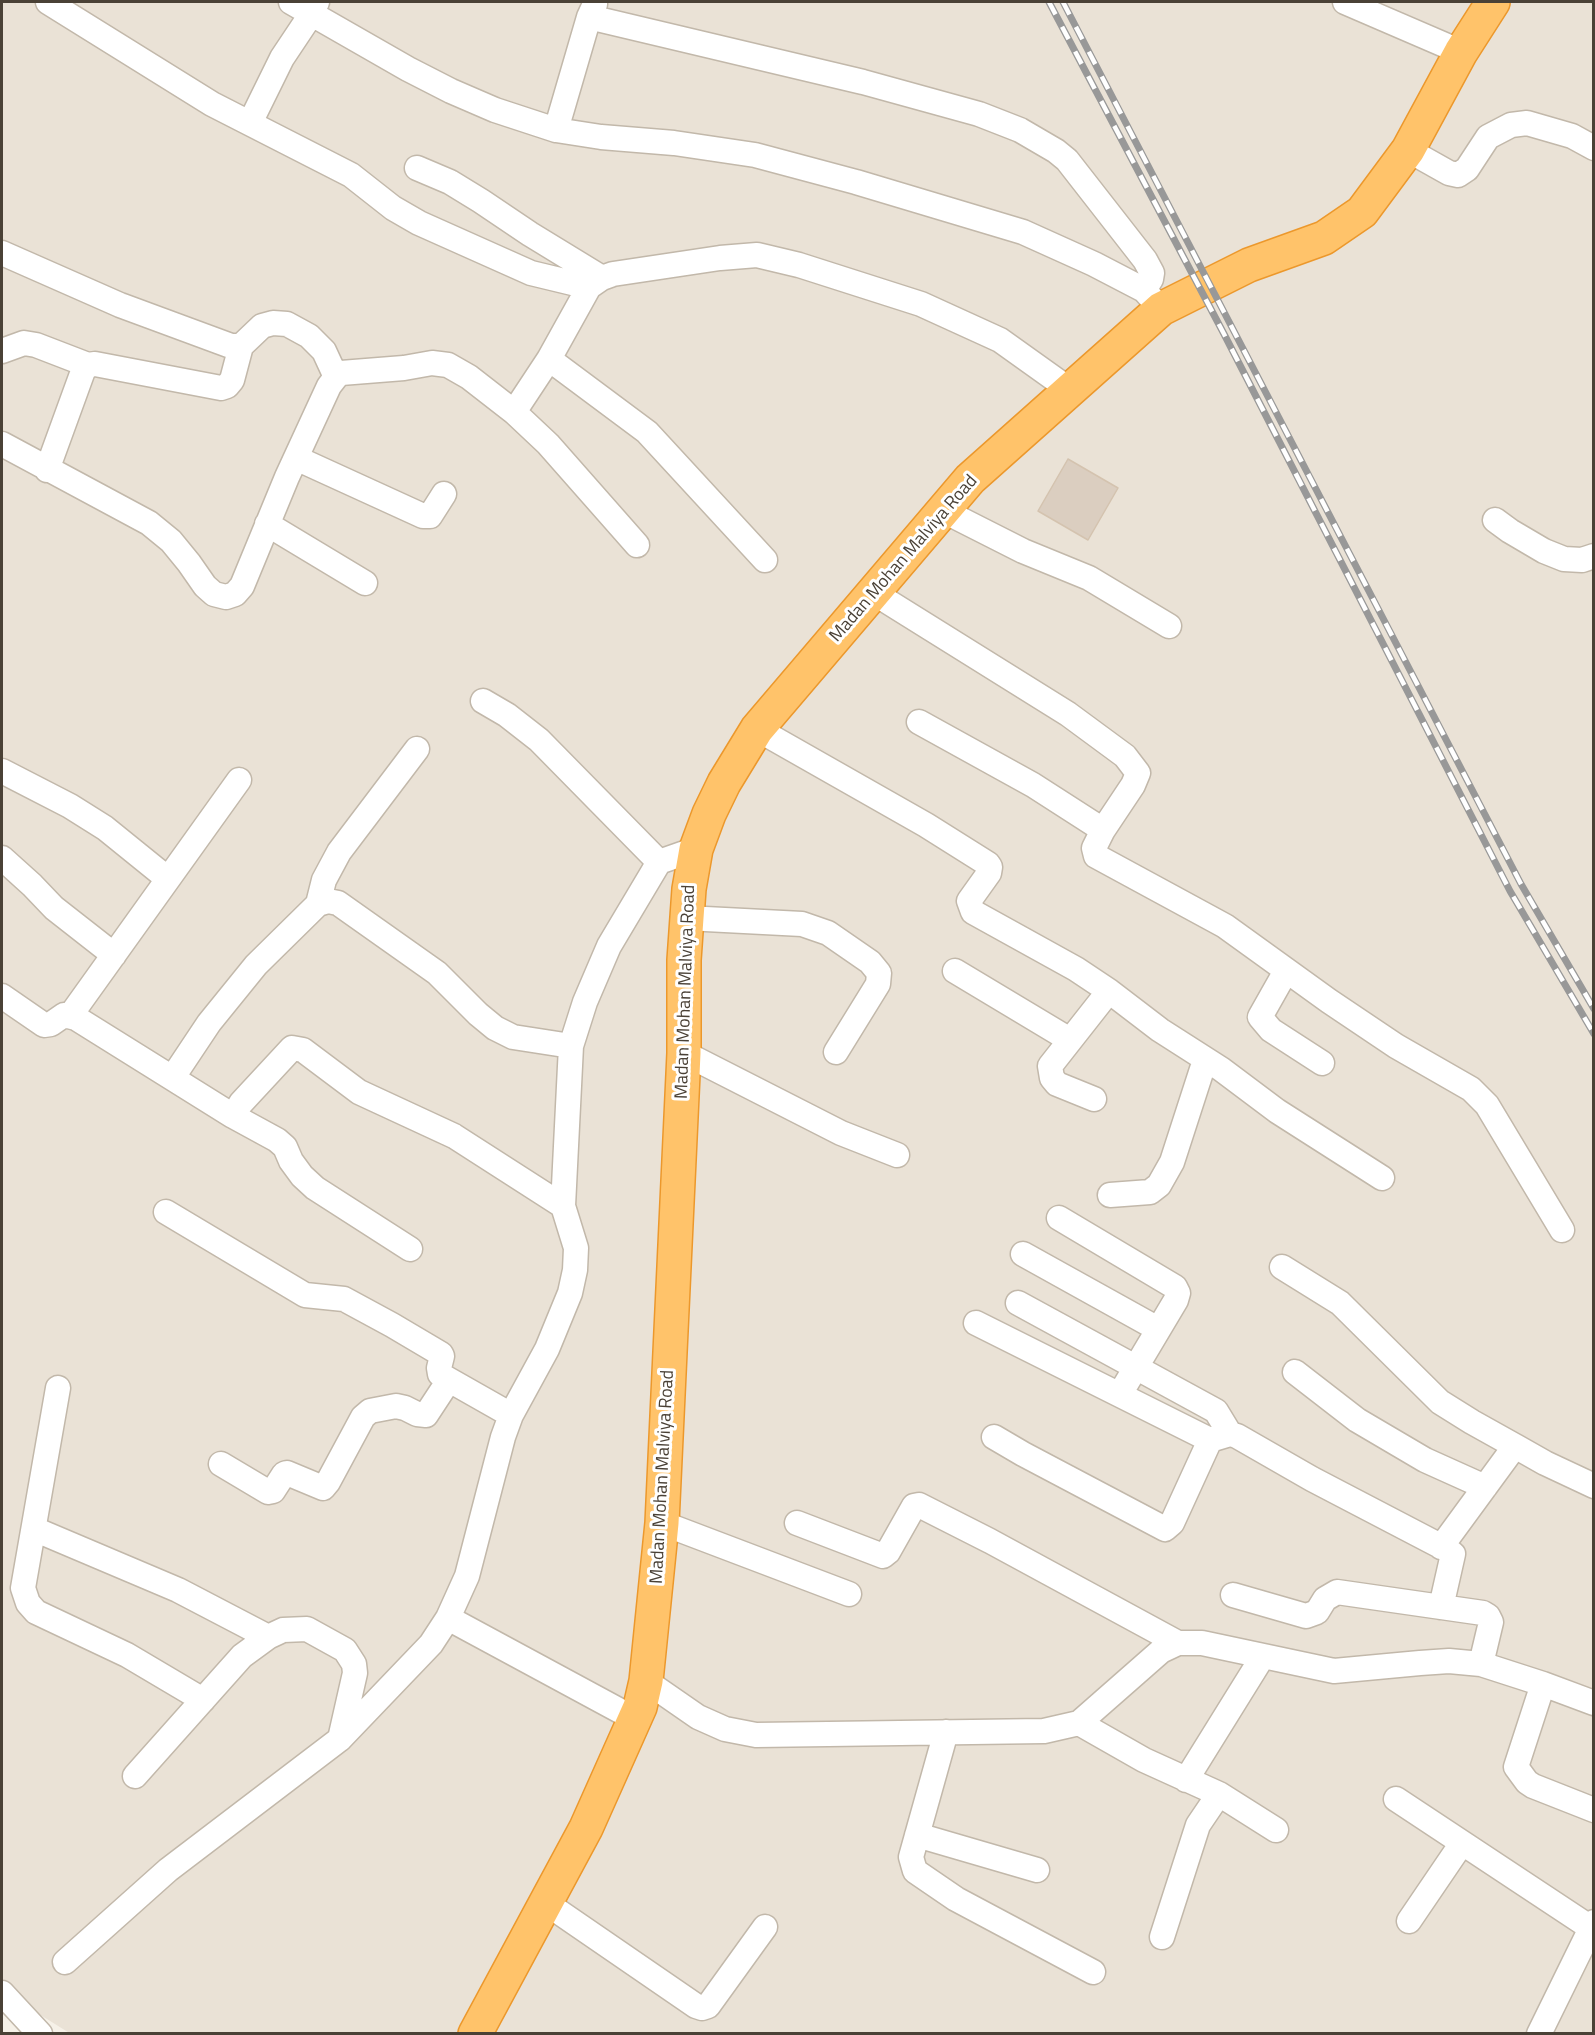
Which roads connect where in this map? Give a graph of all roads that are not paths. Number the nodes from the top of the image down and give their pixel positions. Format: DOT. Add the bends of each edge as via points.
graph roads {
  1 [pos="48,2"];
  2 [pos="1345,2"];
  3 [pos="1493,2"];
  4 [pos="307,5"];
  5 [pos="593,9"];
  6 [pos="1461,52"];
  7 [pos="250,123"];
  8 [pos="556,130"];
  9 [pos="1593,148"];
  10 [pos="1408,150"];
  11 [pos="417,168"];
  12 [pos="2,253"];
  13 [pos="596,282"];
  14 [pos="1152,299"];
  15 [pos="241,346"];
  16 [pos="2,351"];
  17 [pos="549,359"];
  18 [pos="88,365"];
  19 [pos="336,376"];
  20 [pos="1070,390"];
  21 [pos="514,412"];
  22 [pos="2,444"];
  23 [pos="296,458"];
  24 [pos="47,470"];
  25 [pos="444,495"];
  26 [pos="944,511"];
  27 [pos="1495,520"];
  28 [pos="267,524"];
  29 [pos="637,545"];
  30 [pos="1593,556"];
  31 [pos="765,560"];
  32 [pos="365,583"];
  33 [pos="874,593"];
  34 [pos="1169,626"];
  35 [pos="483,701"];
  36 [pos="919,722"];
  37 [pos="757,729"];
  38 [pos="417,748"];
  39 [pos="2,771"];
  40 [pos="239,780"];
  41 [pos="1103,830"];
  42 [pos="696,849"];
  43 [pos="2,858"];
  44 [pos="659,862"];
  45 [pos="168,879"];
  46 [pos="318,904"];
  47 [pos="686,918"];
  48 [pos="114,955"];
  49 [pos="955,971"];
  50 [pos="1286,971"];
  51 [pos="1109,991"];
  52 [pos="2,996"];
  53 [pos="70,1016"];
  54 [pos="1070,1040"];
  55 [pos="571,1046"];
  56 [pos="836,1052"];
  57 [pos="684,1053"];
  58 [pos="1205,1060"];
  59 [pos="1322,1063"];
  60 [pos="172,1077"];
  61 [pos="1094,1099"];
  62 [pos="233,1116"];
  63 [pos="897,1155"];
  64 [pos="1382,1178"];
  65 [pos="1110,1195"];
  66 [pos="563,1206"];
  67 [pos="165,1212"];
  68 [pos="1059,1218"];
  69 [pos="1562,1230"];
  70 [pos="410,1249"];
  71 [pos="1023,1254"];
  72 [pos="1282,1267"];
  73 [pos="1018,1303"];
  74 [pos="976,1323"];
  75 [pos="1158,1329"];
  76 [pos="1135,1368"];
  77 [pos="1295,1372"];
  78 [pos="449,1380"];
  79 [pos="58,1388"];
  80 [pos="1120,1394"];
  81 [pos="511,1415"];
  82 [pos="994,1437"];
  83 [pos="1220,1437"];
  84 [pos="1515,1446"];
  85 [pos="221,1464"];
  86 [pos="1593,1486"];
  87 [pos="1485,1487"];
  88 [pos="662,1523"];
  89 [pos="797,1523"];
  90 [pos="34,1529"];
  91 [pos="1441,1546"];
  92 [pos="849,1594"];
  93 [pos="1233,1595"];
  94 [pos="1441,1607"];
  95 [pos="448,1618"];
  96 [pos="268,1637"];
  97 [pos="1178,1643"];
  98 [pos="1263,1656"];
  99 [pos="1481,1664"];
  100 [pos="646,1681"];
  101 [pos="1543,1684"];
  102 [pos="203,1700"];
  103 [pos="1593,1703"];
  104 [pos="635,1719"];
  105 [pos="1079,1723"];
  106 [pos="946,1732"];
  107 [pos="340,1739"];
  108 [pos="135,1776"];
  109 [pos="1186,1780"];
  110 [pos="1219,1794"];
  111 [pos="1396,1799"];
  112 [pos="1593,1810"];
  113 [pos="1276,1830"];
  114 [pos="917,1835"];
  115 [pos="1462,1843"];
  116 [pos="1037,1870"];
  117 [pos="546,1903"];
  118 [pos="1409,1921"];
  119 [pos="1592,1925"];
  120 [pos="765,1927"];
  121 [pos="1162,1937"];
  122 [pos="65,1962"];
  123 [pos="1093,1972"];
  124 [pos="2,1993"];
  125 [pos="40,2034"];
  126 [pos="475,2034"];
  127 [pos="1539,2034"];
  1 -- 7 [label="street"];
  2 -- 6 [label="street"];
  3 -- 6 [label="highway, Madan Mohan Malviya Road"];
  4 -- 7 [label="street"];
  4 -- 8 [label="street" via="451,92"];
  5 -- 8 [label="street"];
  5 -- 14 [label="street" via="979,114 1020,130 1067,160 1152,273"];
  6 -- 10 [label="highway, Madan Mohan Malviya Road"];
  7 -- 13 [label="street" via="351,175 419,223 531,273"];
  8 -- 14 [label="street" via="755,155 856,182 1023,232 1094,264"];
  9 -- 10 [label="street" via="1572,136 1527,123 1511,125 1488,137 1458,176"];
  10 -- 14 [label="highway, Madan Mohan Malviya Road" via="1362,212 1324,238"];
  11 -- 13 [label="street" via="481,201"];
  12 -- 15 [label="street" via="120,305 215,341"];
  13 -- 17 [label="street"];
  13 -- 20 [label="street" via="613,274 757,255 921,304 1000,340"];
  14 -- 20 [label="highway, Madan Mohan Malviya Road"];
  15 -- 18 [label="street" via="232,380 221,388 95,363"];
  15 -- 19 [label="street" via="262,326 287,324 309,336 324,351"];
  16 -- 18 [label="street" via="24,343"];
  17 -- 21 [label="street"];
  17 -- 31 [label="street" via="647,432"];
  18 -- 24 [label="street"];
  19 -- 21 [label="street" via="432,363 448,365"];
  19 -- 23 [label="street"];
  20 -- 26 [label="highway, Madan Mohan Malviya Road" via="970,479"];
  21 -- 29 [label="street" via="548,444"];
  22 -- 24 [label="street"];
  23 -- 25 [label="street" via="423,516 430,516"];
  23 -- 28 [label="street"];
  24 -- 28 [label="street" via="149,523 171,541 205,586 226,597 242,586"];
  26 -- 33 [label="highway, Madan Mohan Malviya Road"];
  26 -- 34 [label="street" via="1023,551 1089,578"];
  27 -- 30 [label="street" via="1564,559"];
  28 -- 32 [label="street"];
  33 -- 37 [label="highway, Madan Mohan Malviya Road"];
  33 -- 41 [label="street" via="1068,714 1125,756 1138,773"];
  35 -- 44 [label="street" via="539,740"];
  36 -- 41 [label="street"];
  37 -- 42 [label="highway, Madan Mohan Malviya Road" via="724,783"];
  37 -- 51 [label="street" via="988,864 989,873 969,901 970,909"];
  38 -- 46 [label="street" via="339,852 324,880"];
  39 -- 45 [label="street" via="105,828"];
  40 -- 45 [label="street"];
  41 -- 50 [label="street" via="1094,848 1096,856 1225,926"];
  42 -- 44 [label="street"];
  42 -- 47 [label="highway, Madan Mohan Malviya Road"];
  43 -- 48 [label="street" via="54,908"];
  44 -- 55 [label="street" via="609,946"];
  45 -- 48 [label="street"];
  46 -- 55 [label="street" via="338,903 437,973 495,1028 513,1037"];
  46 -- 60 [label="street" via="256,965"];
  47 -- 56 [label="street" via="802,924 828,933 870,962 879,973 878,984"];
  47 -- 57 [label="highway, Madan Mohan Malviya Road"];
  48 -- 53 [label="street"];
  49 -- 54 [label="street"];
  50 -- 59 [label="street" via="1260,1017 1271,1030"];
  50 -- 69 [label="street" via="1396,1046 1475,1092 1487,1105"];
  51 -- 54 [label="street"];
  51 -- 58 [label="street"];
  52 -- 53 [label="street" via="44,1025"];
  53 -- 60 [label="street"];
  54 -- 61 [label="street" via="1050,1066 1052,1078 1064,1088"];
  55 -- 66 [label="street"];
  57 -- 63 [label="street" via="841,1133"];
  57 -- 88 [label="highway, Madan Mohan Malviya Road"];
  58 -- 64 [label="street"];
  58 -- 65 [label="street" via="1166,1176 1150,1192"];
  60 -- 62 [label="street"];
  62 -- 66 [label="street" via="292,1048 298,1048 359,1092 454,1136"];
  62 -- 70 [label="street" via="285,1147 291,1161 315,1188"];
  66 -- 81 [label="street" via="576,1248 570,1293 547,1349"];
  67 -- 78 [label="street" via="305,1295 344,1299 392,1325 441,1354 440,1374"];
  68 -- 75 [label="street" via="1175,1287 1176,1300"];
  71 -- 75 [label="street"];
  72 -- 84 [label="street" via="1340,1303 1440,1402"];
  73 -- 76 [label="street"];
  74 -- 80 [label="street"];
  75 -- 76 [label="street"];
  76 -- 80 [label="street"];
  76 -- 83 [label="street" via="1216,1411"];
  77 -- 87 [label="street" via="1357,1420 1425,1460"];
  78 -- 81 [label="street"];
  78 -- 85 [label="street" via="426,1415 396,1406 370,1411 323,1488 287,1473 268,1492"];
  79 -- 90 [label="street"];
  80 -- 83 [label="street"];
  81 -- 95 [label="street" via="467,1576"];
  82 -- 83 [label="street" via="1165,1529 1173,1523"];
  83 -- 91 [label="street"];
  84 -- 86 [label="street"];
  84 -- 87 [label="street"];
  87 -- 91 [label="street"];
  88 -- 92 [label="street"];
  88 -- 100 [label="highway, Madan Mohan Malviya Road"];
  89 -- 97 [label="street" via="883,1556 914,1506 919,1505"];
  90 -- 96 [label="street" via="178,1590"];
  90 -- 102 [label="street" via="23,1588 36,1612 127,1655"];
  91 -- 94 [label="street" via="1453,1554"];
  93 -- 94 [label="street" via="1306,1616 1317,1612 1325,1599 1337,1592"];
  94 -- 99 [label="street" via="1488,1616 1491,1622"];
  95 -- 104 [label="street"];
  95 -- 107 [label="street" via="431,1644"];
  96 -- 102 [label="street" via="242,1656"];
  96 -- 107 [label="street" via="284,1630 307,1629 345,1650 355,1673"];
  97 -- 98 [label="street" via="1202,1642"];
  97 -- 105 [label="street" via="1161,1651"];
  98 -- 99 [label="street" via="1334,1671 1449,1661"];
  98 -- 109 [label="street"];
  99 -- 101 [label="street"];
  100 -- 104 [label="highway, Madan Mohan Malviya Road"];
  100 -- 106 [label="street" via="698,1717 725,1729 756,1735"];
  101 -- 103 [label="street"];
  101 -- 112 [label="street" via="1516,1767 1533,1786"];
  102 -- 108 [label="street"];
  104 -- 117 [label="highway, Madan Mohan Malviya Road" via="586,1828"];
  105 -- 106 [label="street" via="1044,1731"];
  105 -- 109 [label="street"];
  106 -- 114 [label="street"];
  107 -- 122 [label="street" via="168,1870"];
  109 -- 110 [label="street"];
  110 -- 113 [label="street"];
  110 -- 121 [label="street" via="1198,1825"];
  111 -- 115 [label="street"];
  114 -- 116 [label="street"];
  114 -- 123 [label="street" via="911,1857 915,1871 956,1899"];
  115 -- 118 [label="street"];
  115 -- 119 [label="street"];
  117 -- 120 [label="street" via="702,2008 708,2006"];
  117 -- 126 [label="highway, Madan Mohan Malviya Road"];
  119 -- 127 [label="street"];
  124 -- 125 [label="street"];
}
